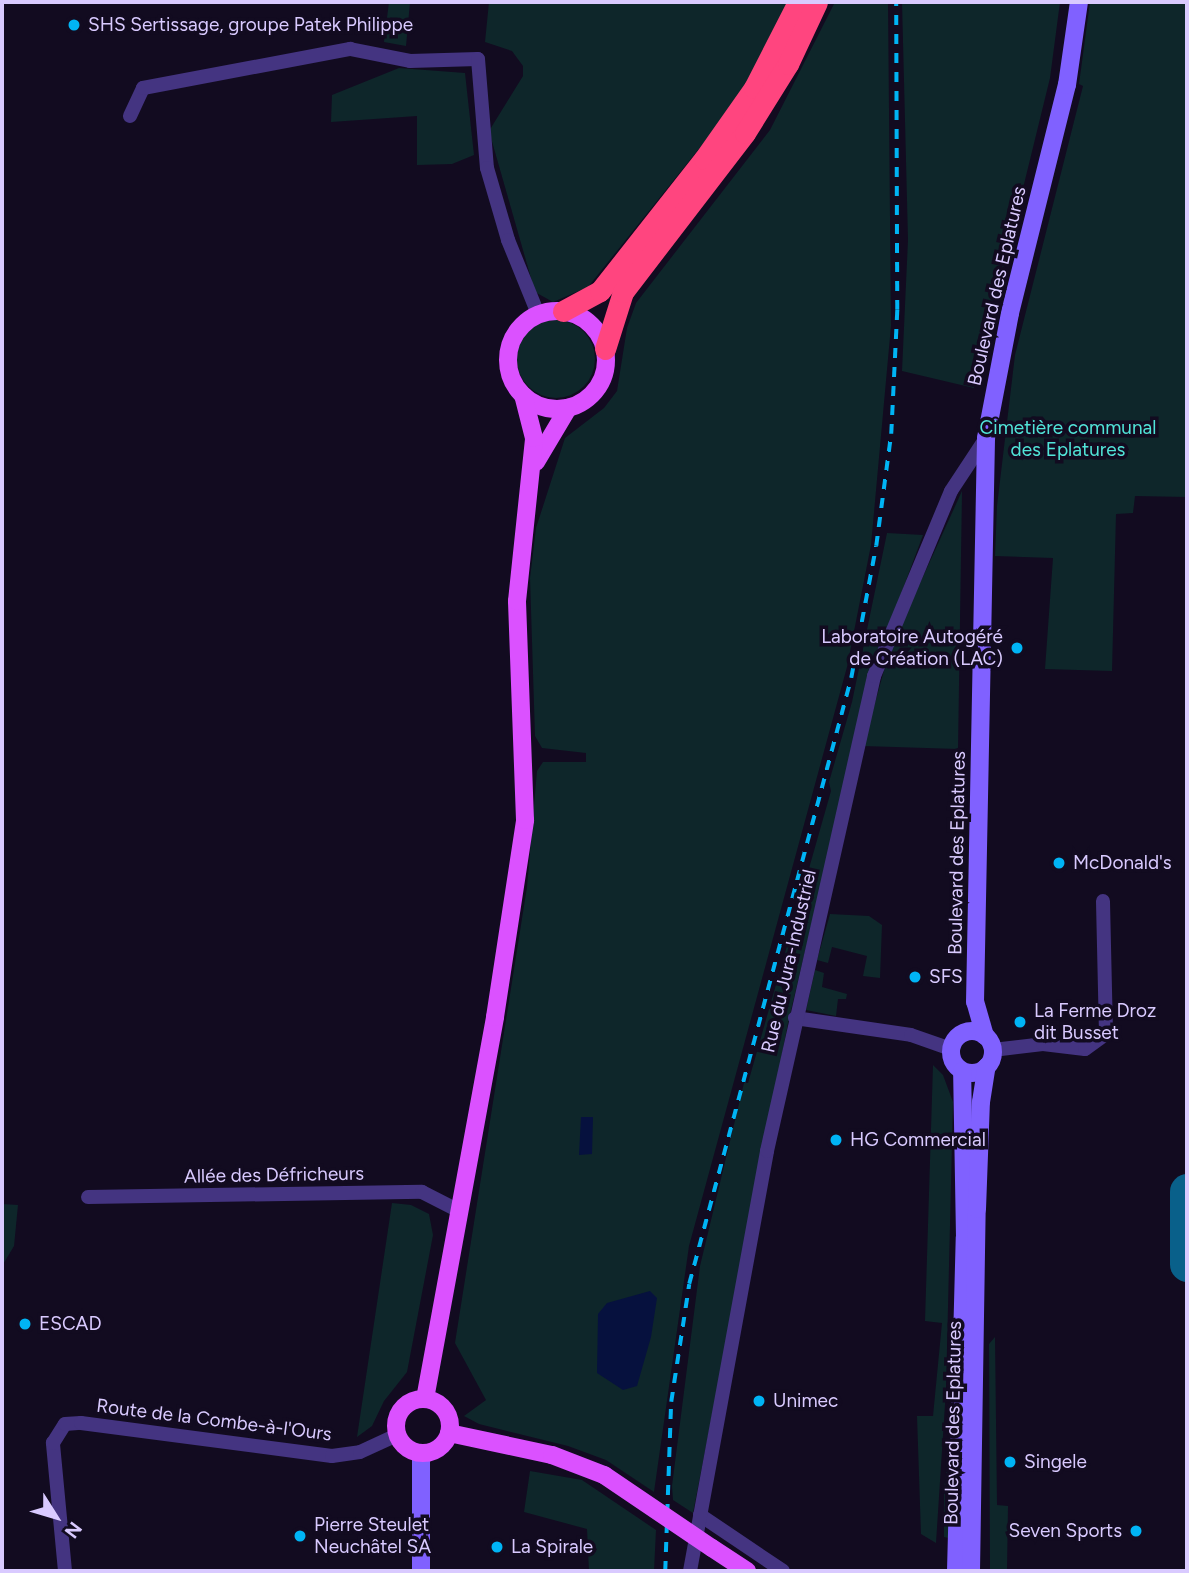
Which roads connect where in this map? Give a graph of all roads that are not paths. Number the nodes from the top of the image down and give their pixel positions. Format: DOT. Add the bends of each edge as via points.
graph roads {
  1 [pos="798,2"];
  2 [pos="817,2"];
  3 [pos="1079,2"];
  4 [pos="130,116"];
  5 [pos="563,311"];
  6 [pos="538,314"];
  7 [pos="605,349"];
  8 [pos="523,396"];
  9 [pos="568,408"];
  10 [pos="986,438"];
  11 [pos="532,468"];
  12 [pos="1103,901"];
  13 [pos="975,1002"];
  14 [pos="795,1018"];
  15 [pos="962,1034"];
  16 [pos="951,1049"];
  17 [pos="988,1051"];
  18 [pos="962,1071"];
  19 [pos="88,1197"];
  20 [pos="457,1210"];
  21 [pos="425,1399"];
  22 [pos="449,1433"];
  23 [pos="397,1435"];
  24 [pos="421,1454"];
  25 [pos="700,1515"];
  26 [pos="65,1571"];
  27 [pos="421,1571"];
  28 [pos="690,1571"];
  29 [pos="747,1571"];
  30 [pos="783,1571"];
  31 [pos="956,1571"];
  32 [pos="971,1571"];
  1 -- 5 [label="highway" via="754,88 704,159 600,291"];
  2 -- 7 [label="highway" via="788,64 745,133 623,292"];
  3 -- 10 [label="main road, Boulevard des Eplatures" via="1064,97 1010,313"];
  4 -- 6 [label="street" via="143,88 350,49 410,61 478,59 489,178"];
  5 -- 6 [label="main road"];
  5 -- 7 [label="main road" via="585,319"];
  6 -- 8 [label="main road" via="519,329 509,351 510,375"];
  7 -- 9 [label="main road" via="601,381 587,398"];
  8 -- 9 [label="main road" via="544,407"];
  8 -- 11 [label="main road" via="534,438"];
  9 -- 11 [label="main road"];
  10 -- 13 [label="main road, Boulevard des Eplatures"];
  10 -- 14 [label="street, Rue du Jura-Industriel" via="946,502 874,676"];
  11 -- 20 [label="main road" via="517,601 524,820 488,1057"];
  12 -- 17 [label="street" via="1106,1034 1085,1049 1043,1044"];
  13 -- 15 [label="main road, Boulevard des Eplatures"];
  13 -- 17 [label="main road, Boulevard des Eplatures"];
  14 -- 16 [label="street" via="911,1035"];
  14 -- 25 [label="street, Rue du Jura-Industriel"];
  15 -- 16 [label="main road, Boulevard des Eplatures"];
  15 -- 17 [label="main road"];
  16 -- 18 [label="main road" via="954,1064"];
  17 -- 18 [label="main road" via="973,1073"];
  17 -- 32 [label="main road, Boulevard des Eplatures" via="977,1209"];
  18 -- 31 [label="main road, Boulevard des Eplatures" via="965,1237"];
  19 -- 20 [label="street, Allée des Défricheurs" via="422,1192"];
  20 -- 21 [label="main road"];
  21 -- 22 [label="main road" via="445,1410"];
  21 -- 23 [label="main road" via="410,1402 399,1413"];
  22 -- 24 [label="main road" via="439,1448"];
  22 -- 29 [label="main road, bridge" via="552,1455 604,1475"];
  23 -- 24 [label="main road" via="409,1450"];
  23 -- 26 [label="street, Route de la Combe-à-l'Ours" via="360,1452 332,1456 65,1424 53,1443"];
  24 -- 27 [label="main road"];
  25 -- 28 [label="street, Rue du Jura-Industriel"];
  25 -- 30 [label="street"];
}
